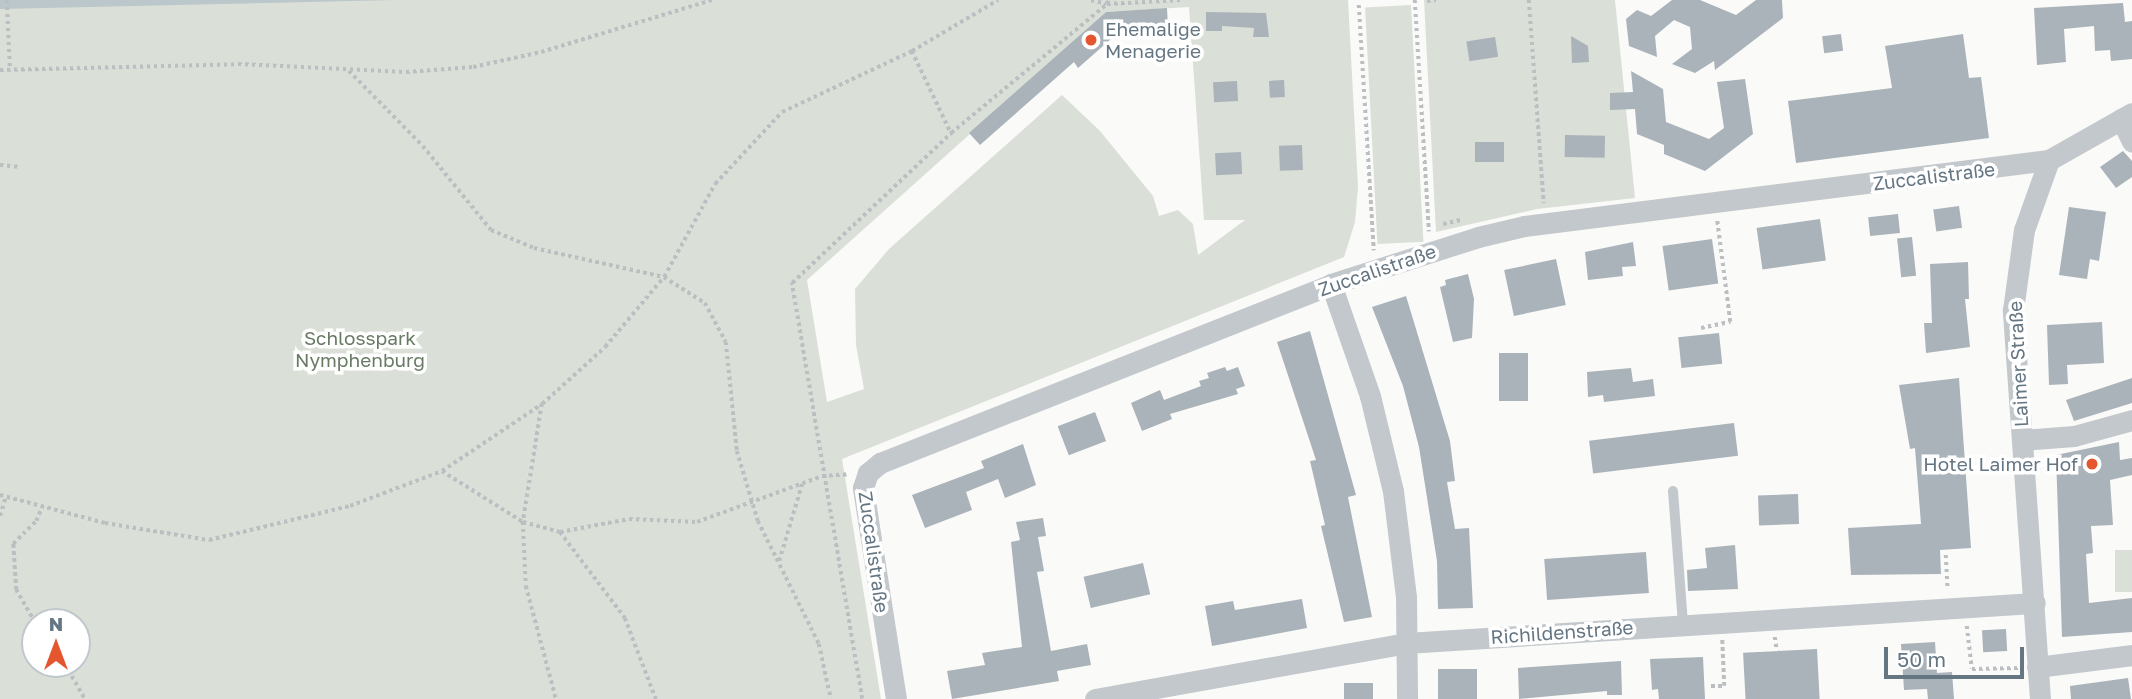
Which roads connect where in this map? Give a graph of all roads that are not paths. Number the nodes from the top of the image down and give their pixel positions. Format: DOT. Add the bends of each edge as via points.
graph roads {
  1 [pos="2127,116"];
  2 [pos="2132,142"];
  3 [pos="2049,160"];
  4 [pos="1331,284"];
  5 [pos="2132,420"];
  6 [pos="2022,440"];
  7 [pos="1673,491"];
  8 [pos="2035,603"];
  9 [pos="1683,623"];
  10 [pos="1406,643"];
  11 [pos="2132,655"];
  12 [pos="2038,667"];
  13 [pos="895,699"];
  14 [pos="1095,699"];
  15 [pos="1407,699"];
  16 [pos="2040,699"];
  1 -- 2 [label="street"];
  1 -- 3 [label="street, Zuccalistraße"];
  3 -- 4 [label="street, Zuccalistraße" via="1524,226 1375,267"];
  3 -- 6 [label="street, Laimer Straße" via="2024,230 2015,272 2013,310"];
  4 -- 10 [label="street" via="1370,396 1393,491 1404,573"];
  4 -- 13 [label="street, Zuccalistraße" via="880,463 868,473 863,488"];
  5 -- 6 [label="street" via="2074,436"];
  6 -- 8 [label="street, Laimer Straße"];
  7 -- 9 [label="lane"];
  8 -- 9 [label="street, Richildenstraße"];
  8 -- 12 [label="street, Laimer Straße"];
  9 -- 10 [label="street, Richildenstraße"];
  10 -- 14 [label="street, Richildenstraße"];
  10 -- 15 [label="street"];
  11 -- 12 [label="street"];
  12 -- 16 [label="street, Laimer Straße"];
}
